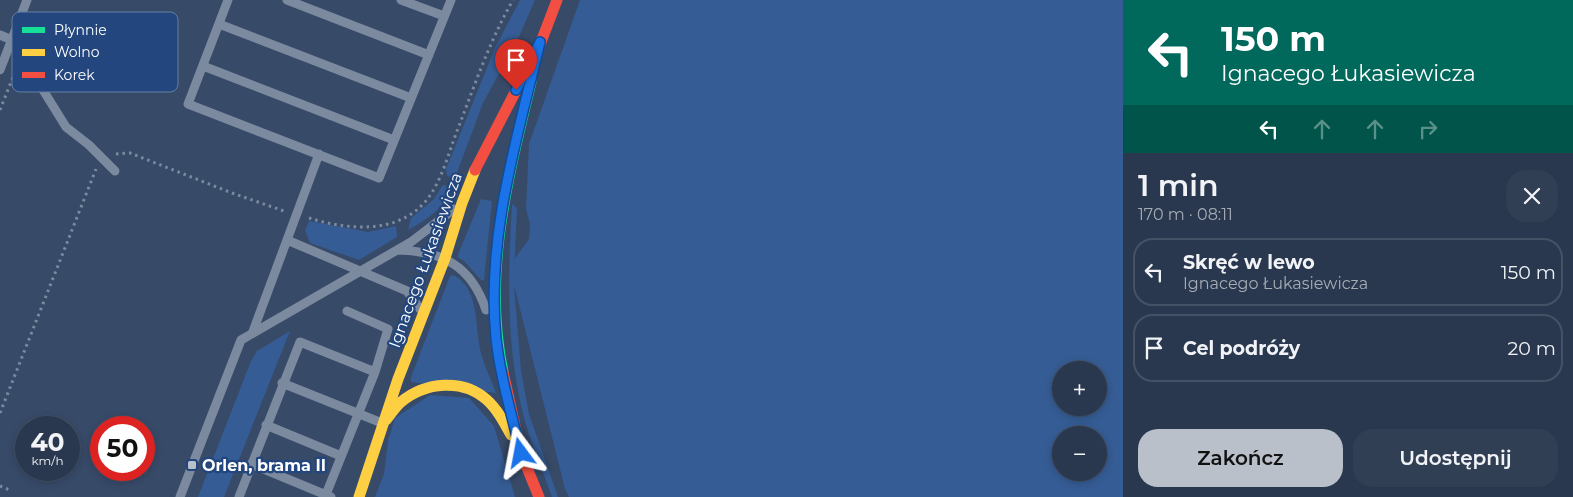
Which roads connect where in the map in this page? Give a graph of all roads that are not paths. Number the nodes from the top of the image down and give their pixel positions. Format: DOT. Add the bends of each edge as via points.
graph roads {
  1 [pos="27,0"];
  2 [pos="228,0"];
  3 [pos="288,0"];
  4 [pos="401,0"];
  5 [pos="451,0"];
  6 [pos="557,0"];
  7 [pos="22,12"];
  8 [pos="444,16"];
  9 [pos="219,24"];
  10 [pos="0,35"];
  11 [pos="12,40"];
  12 [pos="540,42"];
  13 [pos="429,55"];
  14 [pos="202,66"];
  15 [pos="0,70"];
  16 [pos="44,92"];
  17 [pos="411,98"];
  18 [pos="394,140"];
  19 [pos="319,154"];
  20 [pos="115,171"];
  21 [pos="462,203"];
  22 [pos="287,240"];
  23 [pos="396,250"];
  24 [pos="445,258"];
  25 [pos="360,271"];
  26 [pos="347,311"];
  27 [pos="424,313"];
  28 [pos="252,334"];
  29 [pos="496,338"];
  30 [pos="374,372"];
  31 [pos="282,383"];
  32 [pos="358,414"];
  33 [pos="383,424"];
  34 [pos="266,425"];
  35 [pos="521,453"];
  36 [pos="341,456"];
  37 [pos="250,464"];
  38 [pos="327,496"];
  39 [pos="180,497"];
  40 [pos="239,497"];
  41 [pos="359,497"];
  42 [pos="539,497"];
  1 -- 7 [label="lane"];
  2 -- 9 [label="lane"];
  3 -- 13 [label="lane"];
  4 -- 8 [label="lane"];
  5 -- 8 [label="lane"];
  6 -- 12 [label="main road, Ignacego Łukasiewicza"];
  8 -- 13 [label="lane"];
  9 -- 14 [label="lane"];
  9 -- 17 [label="lane"];
  10 -- 11 [label="lane"];
  11 -- 15 [label="lane"];
  12 -- 21 [label="main road, Ignacego Łukasiewicza" via="482,153"];
  12 -- 29 [label="main road, Ignacego Łukasiewicza" via="503,199 496,260"];
  13 -- 17 [label="lane"];
  14 -- 18 [label="lane"];
  14 -- 19 [label="lane" via="188,104"];
  16 -- 20 [label="lane" via="66,127"];
  17 -- 18 [label="lane"];
  18 -- 19 [label="lane" via="379,178"];
  19 -- 22 [label="lane"];
  21 -- 23 [label="lane"];
  21 -- 24 [label="main road, Ignacego Łukasiewicza"];
  22 -- 25 [label="lane"];
  22 -- 28 [label="lane"];
  23 -- 24 [label="lane" via="412,250"];
  23 -- 25 [label="lane"];
  24 -- 27 [label="main road, Ignacego Łukasiewicza"];
  24 -- 29 [label="lane" via="460,266 481,294"];
  25 -- 27 [label="lane" via="406,291"];
  25 -- 28 [label="lane"];
  26 -- 30 [label="lane" via="388,329"];
  27 -- 33 [label="main road, Ignacego Łukasiewicza"];
  28 -- 39 [label="lane" via="241,340"];
  29 -- 35 [label="main road, Ignacego Łukasiewicza"];
  30 -- 31 [label="lane" via="300,342"];
  30 -- 32 [label="lane"];
  31 -- 32 [label="lane"];
  31 -- 34 [label="lane"];
  32 -- 33 [label="lane"];
  32 -- 36 [label="lane"];
  33 -- 35 [label="main road" via="401,402 416,393 436,385 451,384 482,395 500,414"];
  33 -- 41 [label="main road, Ignacego Łukasiewicza"];
  34 -- 36 [label="lane"];
  34 -- 37 [label="lane"];
  35 -- 42 [label="main road, Ignacego Łukasiewicza"];
  36 -- 38 [label="lane"];
  37 -- 38 [label="lane"];
  37 -- 40 [label="lane"];
}
